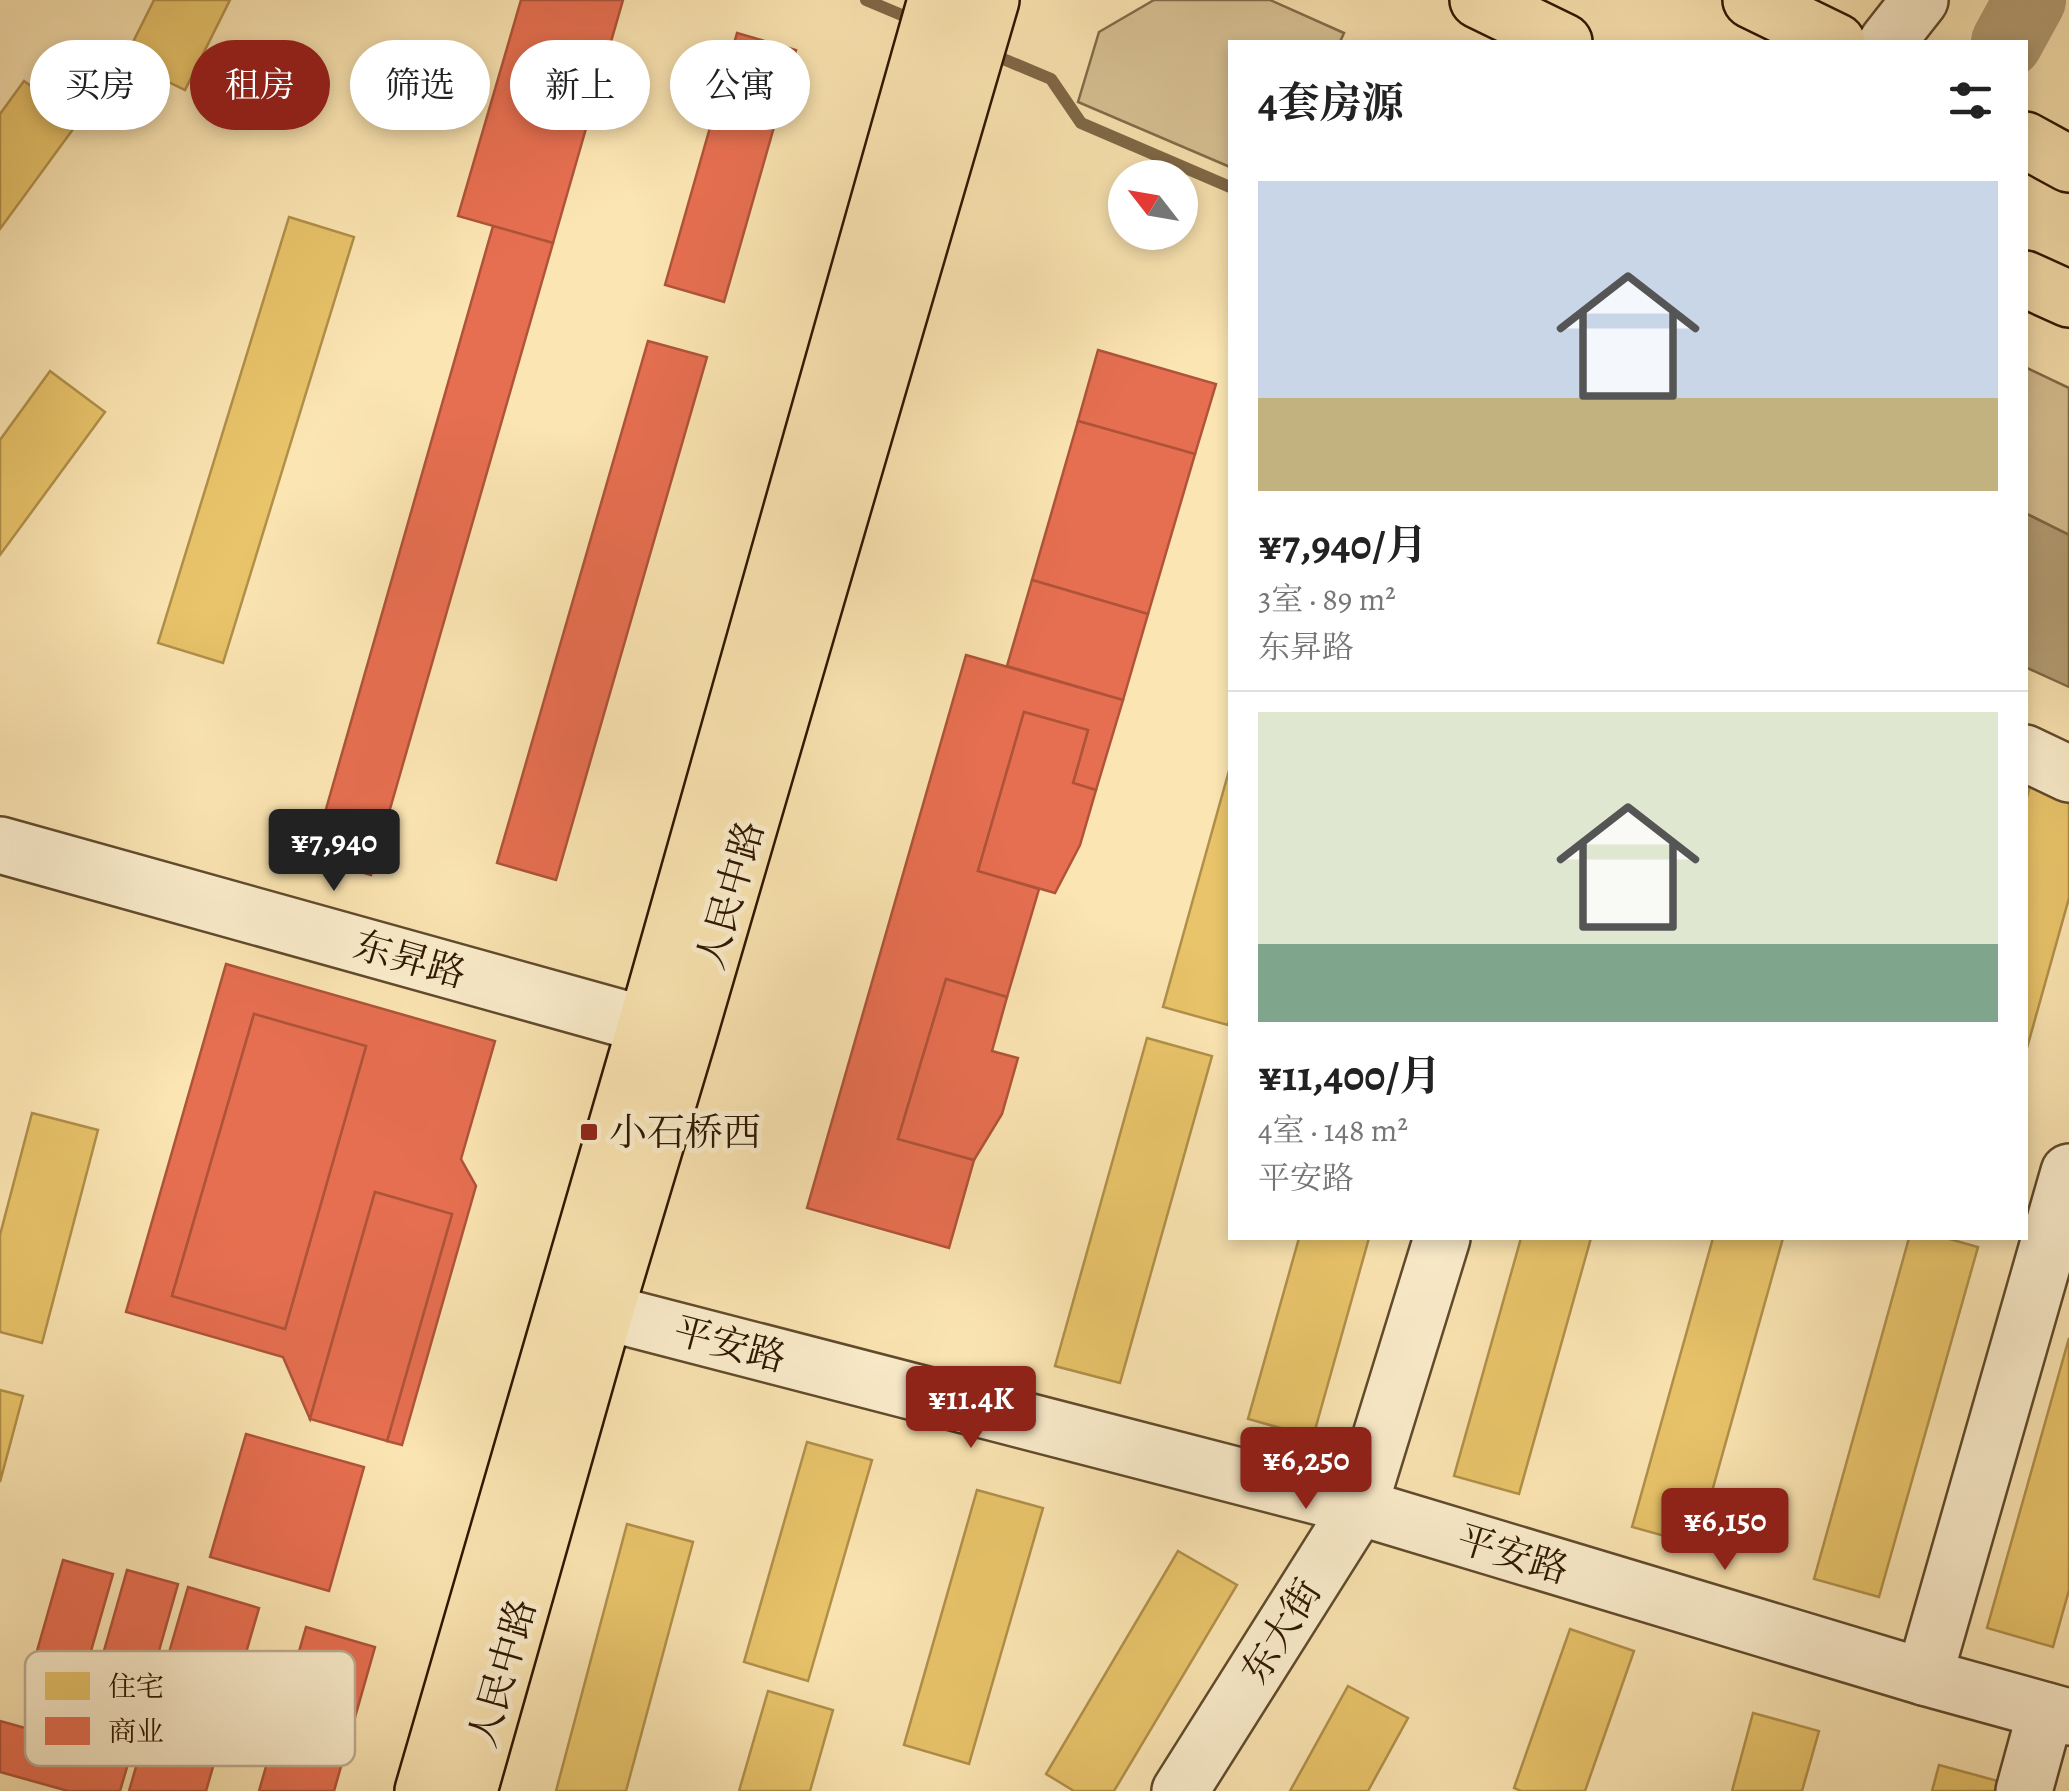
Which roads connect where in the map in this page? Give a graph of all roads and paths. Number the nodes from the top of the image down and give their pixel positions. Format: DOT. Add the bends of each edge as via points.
graph roads {
  1 [pos="1478,0"];
  2 [pos="1751,0"];
  3 [pos="1920,0"];
  4 [pos="972,4"];
  5 [pos="1560,40"];
  6 [pos="1833,40"];
  7 [pos="1890,40"];
  8 [pos="2028,142"];
  9 [pos="2069,164"];
  10 [pos="2028,754"];
  11 [pos="2069,774"];
  12 [pos="0,845"];
  13 [pos="646,1025"];
  14 [pos="2069,1172"];
  15 [pos="2048,1234"];
  16 [pos="1441,1240"];
  17 [pos="604,1312"];
  18 [pos="1359,1508"];
  19 [pos="1924,1677"];
  20 [pos="2058,1714"];
  21 [pos="423,1791"];
  22 [pos="468,1791"];
  23 [pos="1180,1791"];
  24 [pos="2024,1791"];
  1 -- 5 [label="main road"];
  2 -- 6 [label="main road"];
  3 -- 7 [label="street"];
  4 -- 13 [label="main road, 人民中路" via="912,81"];
  4 -- 17 [label="main road, 人民中路" via="962,102"];
  8 -- 9 [label="main road"];
  10 -- 11 [label="street"];
  12 -- 13 [label="street, 东昇路"];
  13 -- 21 [label="main road, 人民中路"];
  14 -- 15 [label="street"];
  15 -- 19 [label="street"];
  16 -- 18 [label="street, 东大街"];
  17 -- 18 [label="street, 平安路"];
  17 -- 22 [label="main road, 人民中路"];
  18 -- 19 [label="street, 平安路"];
  18 -- 23 [label="street, 东大街"];
  19 -- 20 [label="street, 平安路"];
  20 -- 24 [label="street"];
}
